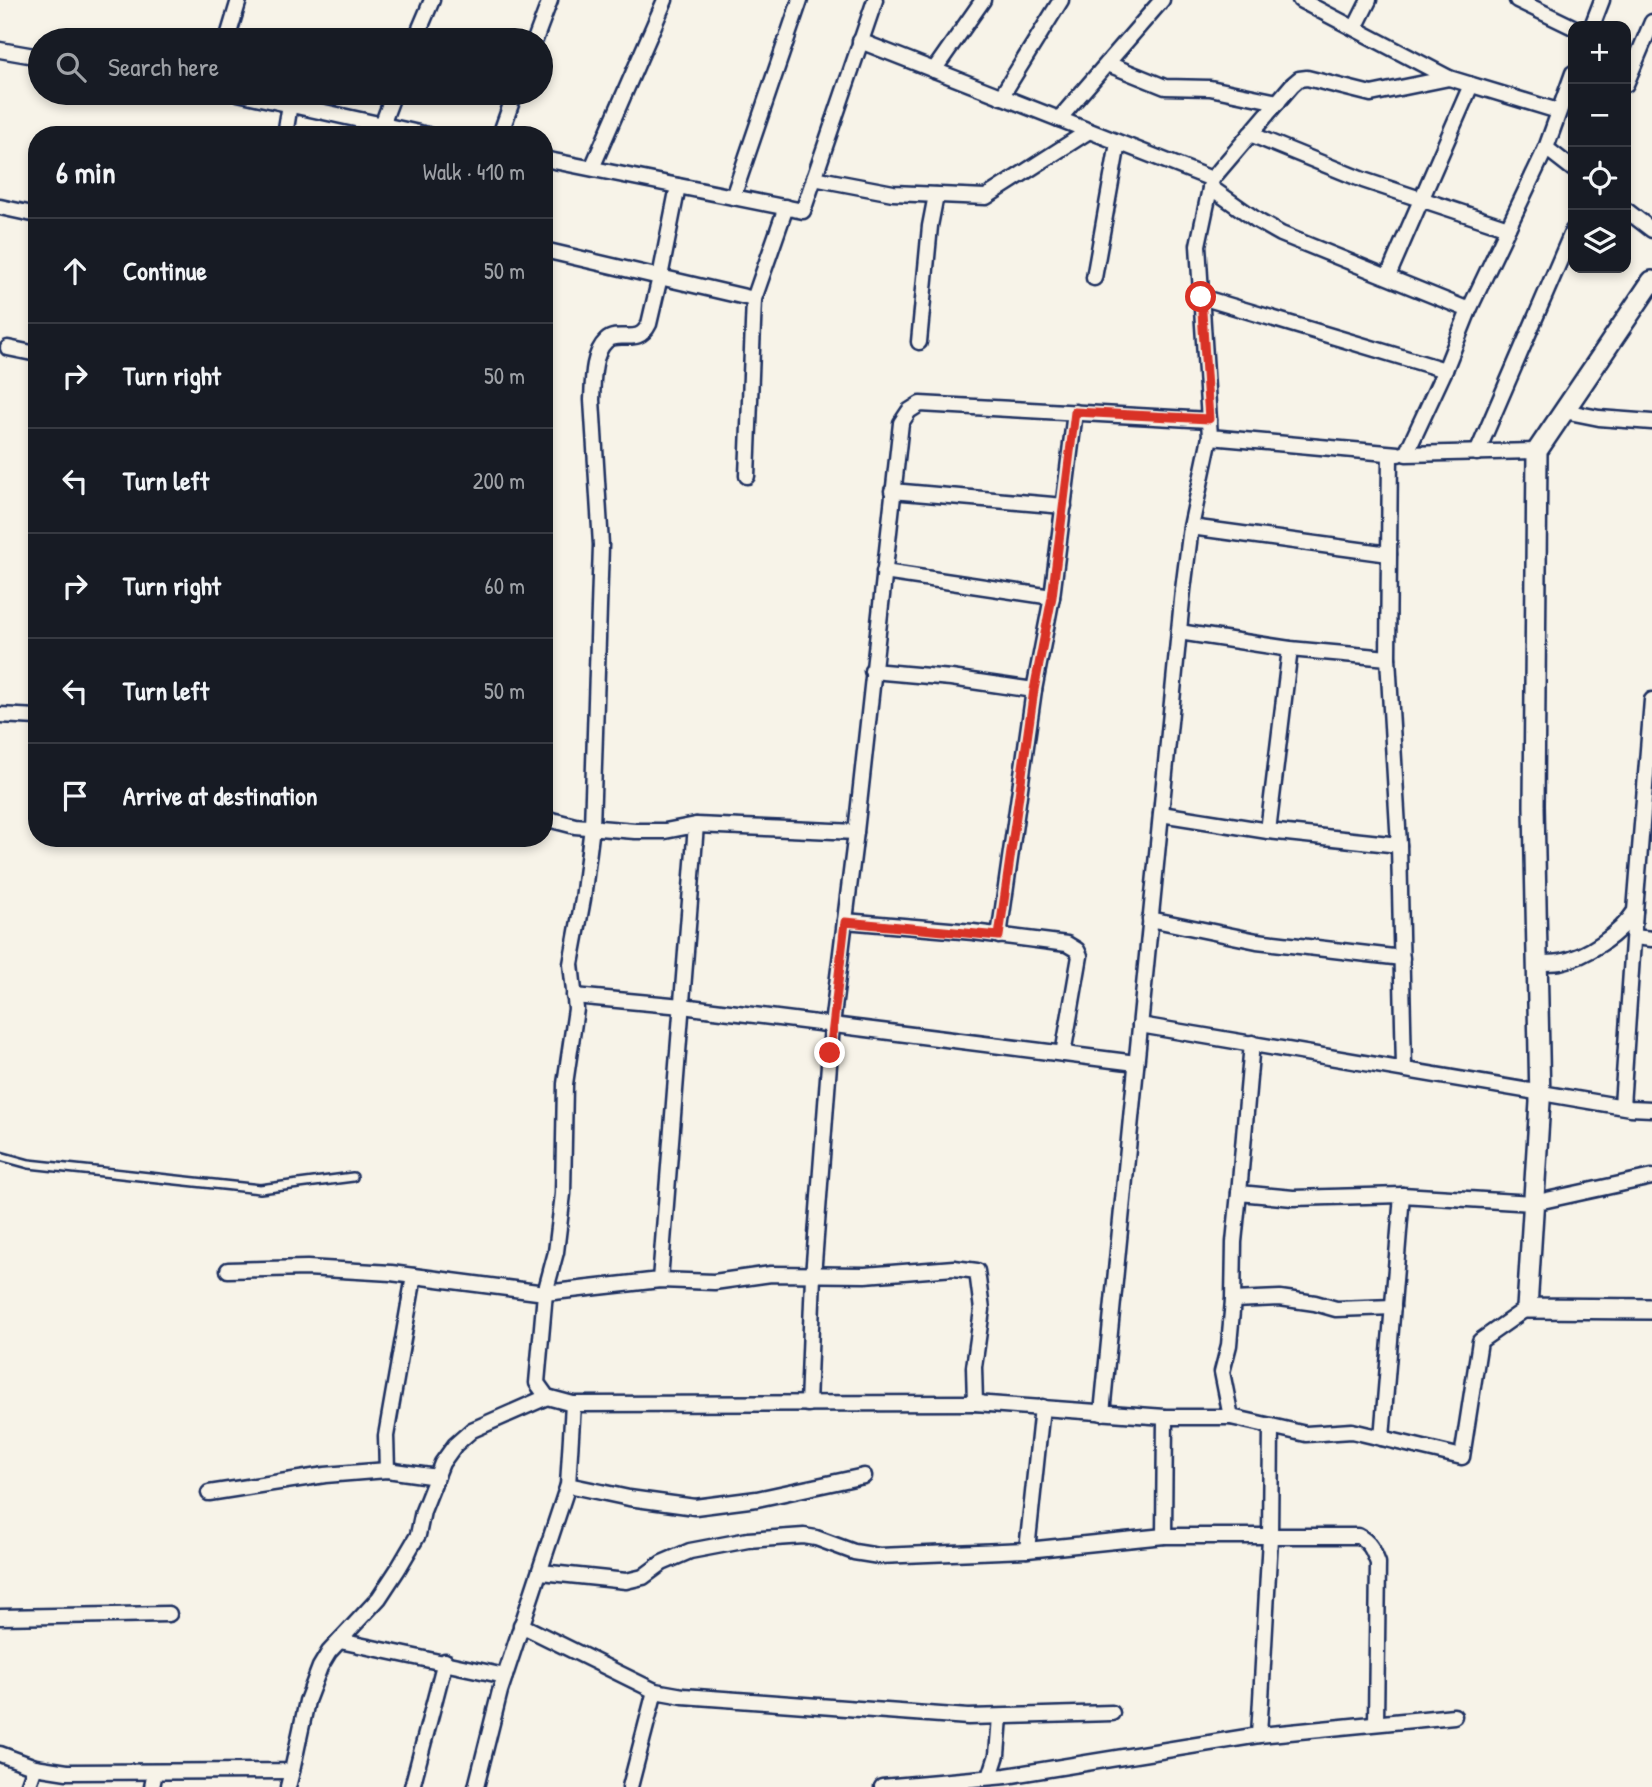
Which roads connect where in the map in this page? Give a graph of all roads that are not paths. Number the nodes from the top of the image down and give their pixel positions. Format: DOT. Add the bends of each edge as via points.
graph roads {
  1 [pos="239,0"];
  2 [pos="432,0"];
  3 [pos="550,0"];
  4 [pos="665,0"];
  5 [pos="800,0"];
  6 [pos="874,0"];
  7 [pos="984,0"];
  8 [pos="1061,0"];
  9 [pos="1162,0"];
  10 [pos="1300,0"];
  11 [pos="1368,0"];
  12 [pos="1517,0"];
  13 [pos="1602,0"];
  14 [pos="1594,21"];
  15 [pos="1652,22"];
  16 [pos="1568,25"];
  17 [pos="231,28"];
  18 [pos="420,28"];
  19 [pos="540,28"];
  20 [pos="1355,29"];
  21 [pos="860,41"];
  22 [pos="0,50"];
  23 [pos="28,55"];
  24 [pos="1108,64"];
  25 [pos="934,70"];
  26 [pos="1631,72"];
  27 [pos="1449,78"];
  28 [pos="1569,84"];
  29 [pos="1471,85"];
  30 [pos="1001,97"];
  31 [pos="1278,102"];
  32 [pos="290,105"];
  33 [pos="294,105"];
  34 [pos="390,105"];
  35 [pos="511,105"];
  36 [pos="1558,111"];
  37 [pos="1059,119"];
  38 [pos="382,125"];
  39 [pos="286,126"];
  40 [pos="387,126"];
  41 [pos="503,126"];
  42 [pos="1089,131"];
  43 [pos="1250,134"];
  44 [pos="1118,143"];
  45 [pos="1546,148"];
  46 [pos="553,161"];
  47 [pos="1568,165"];
  48 [pos="592,168"];
  49 [pos="814,178"];
  50 [pos="1211,183"];
  51 [pos="678,186"];
  52 [pos="936,195"];
  53 [pos="733,197"];
  54 [pos="1420,199"];
  55 [pos="0,207"];
  56 [pos="786,207"];
  57 [pos="28,213"];
  58 [pos="1631,214"];
  59 [pos="1507,228"];
  60 [pos="1652,230"];
  61 [pos="1568,242"];
  62 [pos="553,252"];
  63 [pos="1388,276"];
  64 [pos="660,277"];
  65 [pos="1094,278"];
  66 [pos="1652,281"];
  67 [pos="1201,297"];
  68 [pos="754,299"];
  69 [pos="1469,310"];
  70 [pos="919,342"];
  71 [pos="8,348"];
  72 [pos="28,352"];
  73 [pos="1445,370"];
  74 [pos="1564,411"];
  75 [pos="1075,412"];
  76 [pos="1209,419"];
  77 [pos="1652,422"];
  78 [pos="1210,437"];
  79 [pos="1537,451"];
  80 [pos="1477,453"];
  81 [pos="1390,454"];
  82 [pos="1406,454"];
  83 [pos="747,476"];
  84 [pos="892,491"];
  85 [pos="1064,506"];
  86 [pos="1191,527"];
  87 [pos="1389,554"];
  88 [pos="884,572"];
  89 [pos="1052,597"];
  90 [pos="1179,632"];
  91 [pos="1290,649"];
  92 [pos="1388,658"];
  93 [pos="872,671"];
  94 [pos="1034,690"];
  95 [pos="1652,700"];
  96 [pos="0,715"];
  97 [pos="28,717"];
  98 [pos="1651,728"];
  99 [pos="1649,774"];
  100 [pos="1161,814"];
  101 [pos="553,820"];
  102 [pos="696,825"];
  103 [pos="592,827"];
  104 [pos="1268,831"];
  105 [pos="856,832"];
  106 [pos="1399,845"];
  107 [pos="1652,881"];
  108 [pos="1637,882"];
  109 [pos="1635,911"];
  110 [pos="1150,919"];
  111 [pos="845,922"];
  112 [pos="999,936"];
  113 [pos="1634,937"];
  114 [pos="1652,939"];
  115 [pos="1402,958"];
  116 [pos="1537,963"];
  117 [pos="575,996"];
  118 [pos="682,1006"];
  119 [pos="832,1025"];
  120 [pos="1140,1025"];
  121 [pos="1252,1043"];
  122 [pos="1063,1054"];
  123 [pos="1136,1063"];
  124 [pos="1404,1068"];
  125 [pos="1540,1091"];
  126 [pos="1622,1106"];
  127 [pos="1652,1109"];
  128 [pos="0,1156"];
  129 [pos="353,1177"];
  130 [pos="1652,1177"];
  131 [pos="1239,1193"];
  132 [pos="1402,1195"];
  133 [pos="1533,1203"];
  134 [pos="228,1270"];
  135 [pos="414,1276"];
  136 [pos="813,1276"];
  137 [pos="660,1280"];
  138 [pos="545,1293"];
  139 [pos="1233,1300"];
  140 [pos="1393,1307"];
  141 [pos="1527,1308"];
  142 [pos="1652,1309"];
  143 [pos="547,1397"];
  144 [pos="573,1404"];
  145 [pos="808,1404"];
  146 [pos="981,1404"];
  147 [pos="1042,1407"];
  148 [pos="1102,1413"];
  149 [pos="1165,1417"];
  150 [pos="1231,1417"];
  151 [pos="1271,1426"];
  152 [pos="1382,1438"];
  153 [pos="387,1470"];
  154 [pos="864,1476"];
  155 [pos="437,1477"];
  156 [pos="568,1485"];
  157 [pos="209,1493"];
  158 [pos="1164,1536"];
  159 [pos="1270,1538"];
  160 [pos="1027,1550"];
  161 [pos="541,1572"];
  162 [pos="169,1614"];
  163 [pos="0,1617"];
  164 [pos="521,1625"];
  165 [pos="340,1641"];
  166 [pos="445,1661"];
  167 [pos="505,1675"];
  168 [pos="655,1691"];
  169 [pos="1112,1713"];
  170 [pos="1454,1716"];
  171 [pos="1000,1717"];
  172 [pos="1376,1722"];
  173 [pos="1259,1735"];
  174 [pos="0,1754"];
  175 [pos="35,1767"];
  176 [pos="292,1771"];
  177 [pos="155,1772"];
  178 [pos="990,1777"];
  179 [pos="481,1786"];
  180 [pos="28,1787"];
  181 [pos="152,1787"];
  182 [pos="288,1787"];
  183 [pos="412,1787"];
  184 [pos="630,1787"];
  185 [pos="882,1787"];
  1 -- 17 [label="street"];
  2 -- 18 [label="street"];
  3 -- 19 [label="street"];
  4 -- 48 [label="street"];
  5 -- 53 [label="street"];
  6 -- 21 [label="street"];
  7 -- 25 [label="street"];
  8 -- 30 [label="street"];
  9 -- 24 [label="street"];
  10 -- 20 [label="street"];
  11 -- 20 [label="street"];
  12 -- 16 [label="street"];
  13 -- 14 [label="street"];
  15 -- 26 [label="street"];
  20 -- 27 [label="street"];
  21 -- 25 [label="street"];
  21 -- 49 [label="street"];
  22 -- 23 [label="street"];
  24 -- 31 [label="street" via="1165,87 1210,89"];
  24 -- 37 [label="street"];
  25 -- 30 [label="street"];
  27 -- 29 [label="street"];
  27 -- 31 [label="street" via="1371,94 1299,79"];
  28 -- 36 [label="street"];
  29 -- 36 [label="street"];
  29 -- 54 [label="street"];
  30 -- 37 [label="street"];
  31 -- 43 [label="street"];
  32 -- 39 [label="street"];
  33 -- 38 [label="street"];
  34 -- 38 [label="street"];
  35 -- 41 [label="street"];
  36 -- 45 [label="street"];
  37 -- 42 [label="street"];
  38 -- 40 [label="street"];
  42 -- 44 [label="street"];
  42 -- 52 [label="street" via="986,197"];
  43 -- 50 [label="street"];
  43 -- 54 [label="street"];
  44 -- 50 [label="street"];
  44 -- 65 [label="street"];
  45 -- 47 [label="street"];
  45 -- 59 [label="street"];
  46 -- 48 [label="street"];
  48 -- 51 [label="street"];
  49 -- 52 [label="street" via="893,193"];
  49 -- 56 [label="street" via="803,211"];
  50 -- 63 [label="street" via="1258,222"];
  50 -- 67 [label="street" via="1198,245"];
  51 -- 53 [label="street"];
  51 -- 64 [label="street"];
  52 -- 70 [label="street"];
  53 -- 56 [label="street"];
  54 -- 59 [label="street"];
  54 -- 63 [label="street"];
  55 -- 57 [label="street"];
  56 -- 68 [label="street"];
  58 -- 60 [label="street"];
  59 -- 69 [label="street"];
  61 -- 80 [label="street"];
  62 -- 64 [label="street"];
  63 -- 69 [label="street"];
  64 -- 68 [label="street"];
  64 -- 103 [label="street" via="646,331 606,341 593,376 601,545"];
  66 -- 74 [label="street"];
  67 -- 73 [label="street"];
  67 -- 76 [label="street"];
  68 -- 83 [label="street"];
  69 -- 73 [label="street"];
  71 -- 72 [label="street"];
  73 -- 82 [label="street"];
  74 -- 77 [label="street"];
  74 -- 79 [label="street"];
  75 -- 76 [label="street"];
  75 -- 84 [label="street" via="920,404 901,423"];
  75 -- 85 [label="street"];
  76 -- 78 [label="street"];
  78 -- 81 [label="street"];
  78 -- 86 [label="street"];
  79 -- 80 [label="street"];
  79 -- 116 [label="street"];
  80 -- 82 [label="street"];
  81 -- 82 [label="street"];
  81 -- 87 [label="street"];
  84 -- 85 [label="street"];
  84 -- 88 [label="street"];
  85 -- 89 [label="street"];
  86 -- 87 [label="street"];
  86 -- 90 [label="street"];
  87 -- 92 [label="street"];
  88 -- 89 [label="street"];
  88 -- 93 [label="street"];
  89 -- 94 [label="street"];
  90 -- 91 [label="street"];
  90 -- 100 [label="street"];
  91 -- 92 [label="street"];
  91 -- 104 [label="street"];
  92 -- 106 [label="street"];
  93 -- 94 [label="street"];
  93 -- 105 [label="street"];
  94 -- 112 [label="street"];
  95 -- 98 [label="street"];
  96 -- 97 [label="street"];
  98 -- 99 [label="street"];
  99 -- 108 [label="street"];
  100 -- 104 [label="street"];
  100 -- 110 [label="street"];
  101 -- 103 [label="street"];
  102 -- 103 [label="street" via="665,831"];
  102 -- 105 [label="street"];
  102 -- 118 [label="street"];
  103 -- 117 [label="street" via="571,964"];
  104 -- 106 [label="street"];
  105 -- 111 [label="street"];
  106 -- 115 [label="street"];
  107 -- 108 [label="street"];
  108 -- 109 [label="street"];
  109 -- 113 [label="street"];
  109 -- 116 [label="street" via="1584,954"];
  110 -- 115 [label="street" via="1257,941"];
  110 -- 120 [label="street"];
  111 -- 112 [label="street"];
  111 -- 119 [label="street"];
  112 -- 122 [label="street" via="1067,944 1077,950 1080,956"];
  113 -- 114 [label="street"];
  113 -- 126 [label="street"];
  115 -- 124 [label="street"];
  116 -- 125 [label="street"];
  117 -- 118 [label="street"];
  117 -- 138 [label="street" via="565,1084 563,1194"];
  118 -- 119 [label="street"];
  118 -- 137 [label="street"];
  119 -- 122 [label="street"];
  119 -- 136 [label="street"];
  120 -- 121 [label="street"];
  120 -- 123 [label="street"];
  121 -- 124 [label="street"];
  121 -- 131 [label="street"];
  122 -- 123 [label="street"];
  123 -- 148 [label="street"];
  124 -- 125 [label="street"];
  125 -- 126 [label="street"];
  125 -- 133 [label="street"];
  126 -- 127 [label="street"];
  128 -- 129 [label="lane" via="29,1164 260,1189"];
  130 -- 133 [label="street"];
  131 -- 132 [label="street" via="1293,1198"];
  131 -- 139 [label="street"];
  132 -- 133 [label="street"];
  132 -- 140 [label="street"];
  133 -- 141 [label="street"];
  134 -- 135 [label="street" via="307,1268"];
  135 -- 138 [label="street"];
  135 -- 153 [label="street" via="386,1436"];
  136 -- 137 [label="street"];
  136 -- 145 [label="street"];
  136 -- 146 [label="street" via="954,1268 977,1271 982,1310 974,1367 975,1403"];
  137 -- 138 [label="street"];
  138 -- 143 [label="street" via="536,1371 537,1383"];
  139 -- 140 [label="street" via="1280,1298 1336,1309"];
  139 -- 150 [label="street" via="1222,1372"];
  140 -- 152 [label="street"];
  141 -- 142 [label="street"];
  141 -- 152 [label="street" via="1480,1341 1462,1457"];
  143 -- 144 [label="street"];
  143 -- 155 [label="street" via="472,1430 455,1445"];
  144 -- 145 [label="street"];
  144 -- 156 [label="street"];
  145 -- 146 [label="street"];
  146 -- 147 [label="street"];
  147 -- 148 [label="street"];
  147 -- 160 [label="street"];
  148 -- 149 [label="street"];
  149 -- 150 [label="street"];
  149 -- 158 [label="street"];
  150 -- 151 [label="street"];
  151 -- 152 [label="street" via="1306,1434 1352,1432"];
  151 -- 159 [label="street"];
  153 -- 155 [label="street"];
  153 -- 157 [label="street"];
  154 -- 156 [label="street" via="695,1507"];
  155 -- 165 [label="street" via="418,1535 398,1569"];
  156 -- 161 [label="street"];
  158 -- 159 [label="street"];
  158 -- 160 [label="street"];
  159 -- 172 [label="street" via="1358,1535 1373,1548 1378,1563"];
  159 -- 173 [label="street"];
  160 -- 161 [label="street" via="879,1556 804,1536 690,1551 643,1577 626,1581"];
  161 -- 164 [label="street"];
  162 -- 163 [label="street"];
  164 -- 167 [label="street"];
  164 -- 168 [label="street"];
  165 -- 166 [label="street"];
  165 -- 176 [label="street" via="320,1667 311,1690"];
  166 -- 167 [label="street"];
  166 -- 183 [label="street"];
  167 -- 179 [label="street"];
  168 -- 171 [label="street"];
  168 -- 184 [label="street"];
  169 -- 171 [label="street"];
  170 -- 172 [label="street"];
  171 -- 178 [label="street"];
  172 -- 173 [label="street"];
  173 -- 178 [label="street"];
  174 -- 175 [label="street"];
  175 -- 177 [label="street" via="67,1772"];
  175 -- 180 [label="street"];
  176 -- 177 [label="street"];
  176 -- 182 [label="street"];
  177 -- 181 [label="street"];
  178 -- 185 [label="street"];
}
